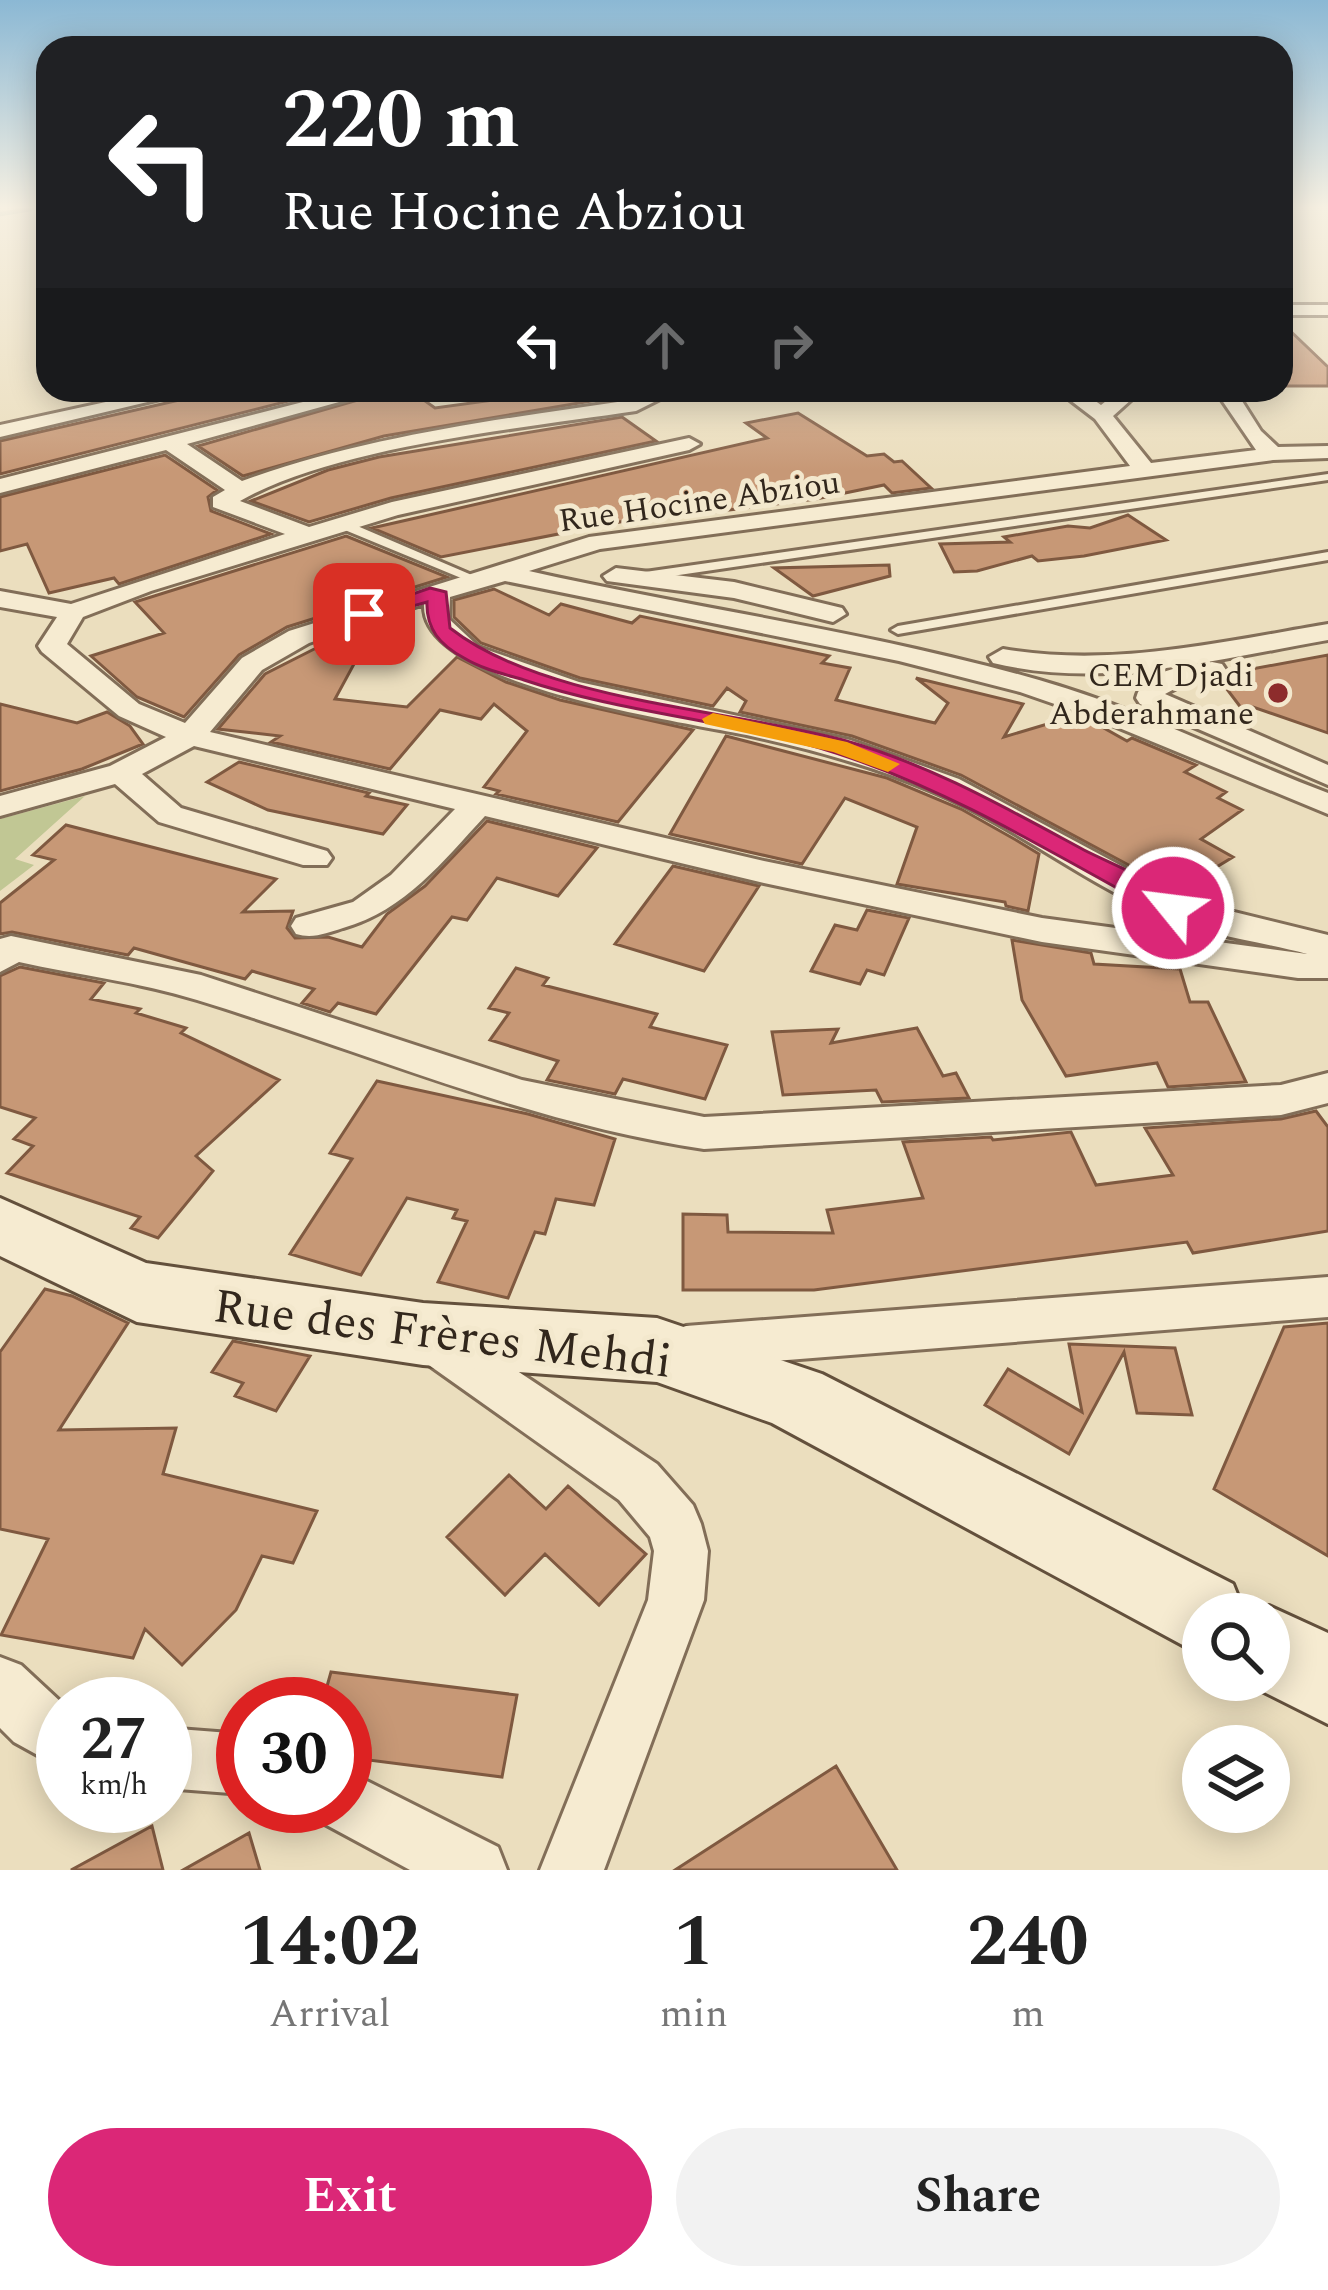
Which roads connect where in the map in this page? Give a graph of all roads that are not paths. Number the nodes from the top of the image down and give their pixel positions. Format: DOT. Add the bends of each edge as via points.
graph roads {
  1 [pos="1293,310"];
  2 [pos="1328,310"];
  3 [pos="133,402"];
  4 [pos="325,402"];
  5 [pos="642,402"];
  6 [pos="1083,402"];
  7 [pos="1118,402"];
  8 [pos="1232,402"];
  9 [pos="1102,415"];
  10 [pos="55,419"];
  11 [pos="0,431"];
  12 [pos="166,440"];
  13 [pos="689,443"];
  14 [pos="1328,452"];
  15 [pos="1273,454"];
  16 [pos="105,456"];
  17 [pos="1147,472"];
  18 [pos="1328,477"];
  19 [pos="0,486"];
  20 [pos="240,490"];
  21 [pos="344,525"];
  22 [pos="312,536"];
  23 [pos="1328,556"];
  24 [pos="503,573"];
  25 [pos="633,578"];
  26 [pos="436,592"];
  27 [pos="0,598"];
  28 [pos="73,612"];
  29 [pos="898,630"];
  30 [pos="1328,632"];
  31 [pos="1328,651"];
  32 [pos="190,736"];
  33 [pos="122,773"];
  34 [pos="1328,776"];
  35 [pos="1328,804"];
  36 [pos="0,806"];
  37 [pos="476,806"];
  38 [pos="315,858"];
  39 [pos="309,926"];
  40 [pos="1328,947"];
  41 [pos="0,960"];
  42 [pos="1328,965"];
  43 [pos="1328,1088"];
  44 [pos="0,1225"];
  45 [pos="1328,1297"];
  46 [pos="423,1334"];
  47 [pos="658,1349"];
  48 [pos="1182,1603"];
  49 [pos="1290,1659"];
  50 [pos="1328,1680"];
  51 [pos="0,1686"];
  52 [pos="36,1722"];
  53 [pos="372,1815"];
  54 [pos="475,1870"];
  55 [pos="572,1870"];
  1 -- 2 [label="street"];
  3 -- 10 [label="street"];
  4 -- 12 [label="street"];
  5 -- 20 [label="street" via="367,454"];
  6 -- 9 [label="street"];
  7 -- 9 [label="street"];
  8 -- 15 [label="street"];
  9 -- 17 [label="street"];
  10 -- 11 [label="street"];
  10 -- 16 [label="street"];
  12 -- 16 [label="street"];
  12 -- 20 [label="street"];
  13 -- 21 [label="street" via="486,485"];
  14 -- 15 [label="street, Rue Hocine Abziou"];
  15 -- 17 [label="street, Rue Hocine Abziou"];
  16 -- 19 [label="street"];
  17 -- 24 [label="street, Rue Hocine Abziou" via="598,542"];
  18 -- 25 [label="lane"];
  20 -- 22 [label="street" via="221,502"];
  21 -- 22 [label="street"];
  21 -- 24 [label="lane"];
  22 -- 28 [label="street"];
  23 -- 29 [label="lane"];
  24 -- 25 [label="street"];
  24 -- 26 [label="street, Rue Hocine Abziou"];
  24 -- 35 [label="street" via="809,632 1032,686"];
  25 -- 29 [label="street" via="734,590"];
  26 -- 32 [label="street, Rue Hocine Abziou" via="299,637 252,664"];
  26 -- 40 [label="street" via="442,631 491,663 572,689 839,746 948,787 1173,908"];
  27 -- 28 [label="street"];
  28 -- 32 [label="street" via="52,642 55,651 129,710"];
  29 -- 30 [label="street" via="1034,665 1084,668"];
  31 -- 34 [label="street" via="1173,678 1152,688 1150,698"];
  32 -- 33 [label="street, Rue Hocine Abziou"];
  32 -- 37 [label="street"];
  33 -- 36 [label="street, Rue Hocine Abziou"];
  33 -- 38 [label="street" via="170,815"];
  37 -- 39 [label="street" via="384,897"];
  37 -- 42 [label="street" via="1042,929"];
  41 -- 43 [label="street" via="11,948 225,995 406,1061 640,1126 704,1133 1281,1100"];
  44 -- 46 [label="main road, Rue des Frères Mehdi" via="136,1292"];
  45 -- 47 [label="street"];
  46 -- 47 [label="main road, Rue des Frères Mehdi"];
  46 -- 55 [label="street" via="638,1482 674,1524 681,1551 676,1600"];
  47 -- 48 [label="main road, Rue des Frères Mehdi" via="796,1398"];
  49 -- 50 [label="main road"];
  51 -- 52 [label="street"];
  53 -- 54 [label="street"];
}
